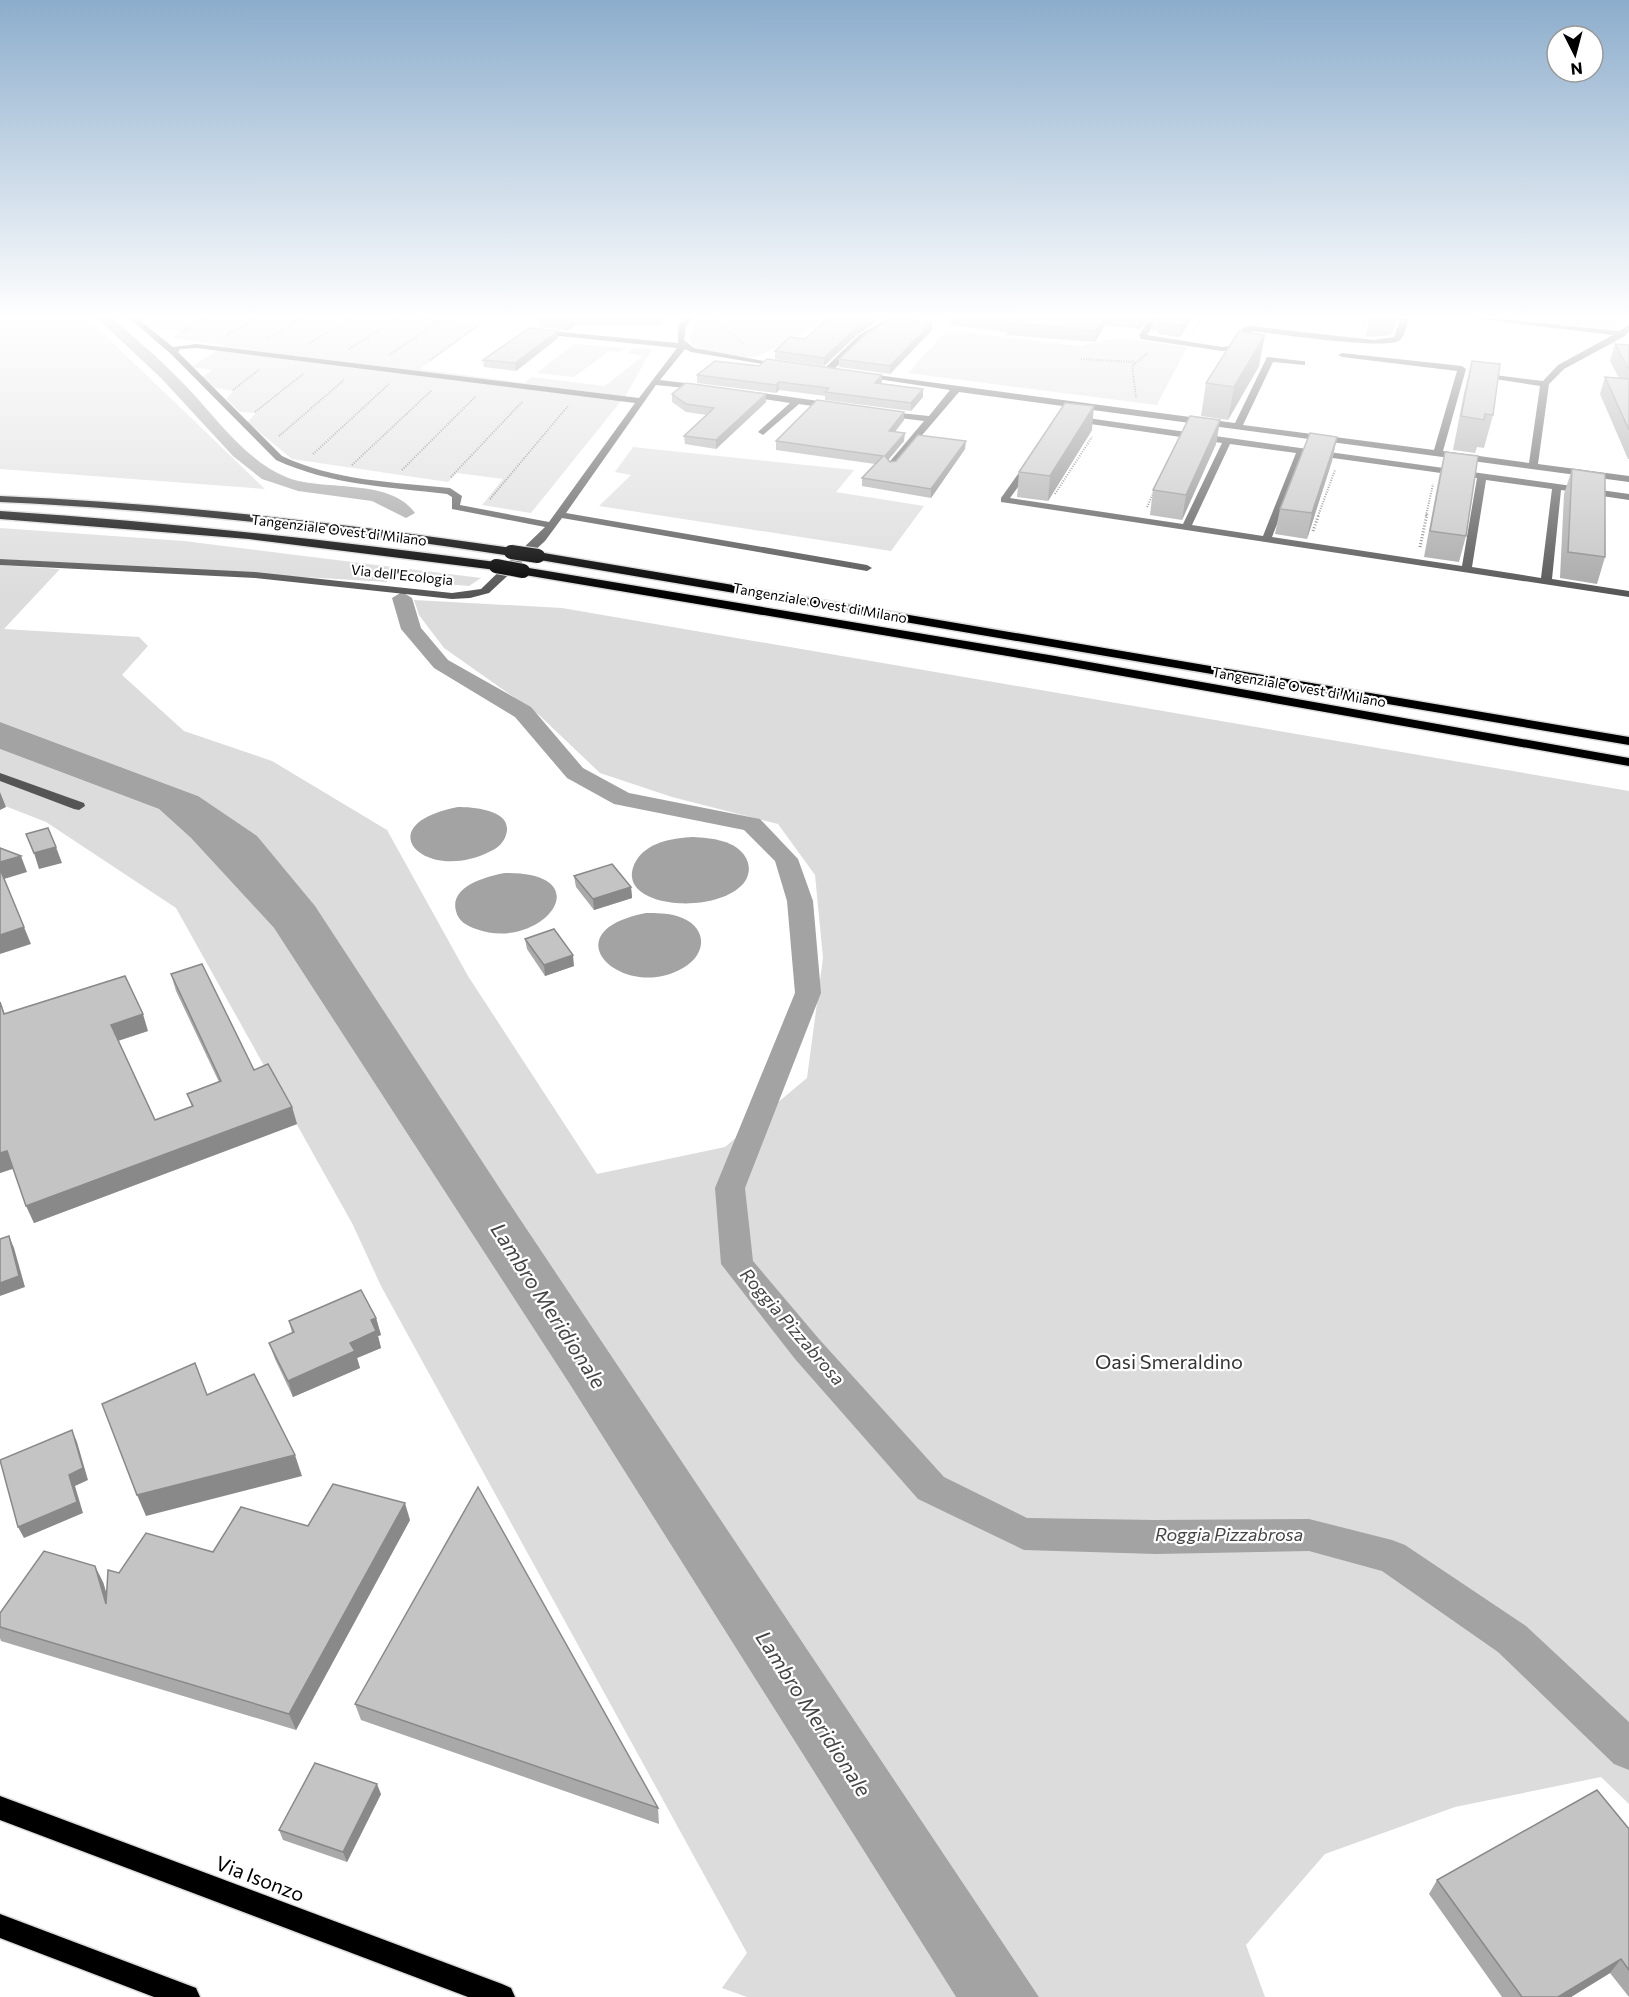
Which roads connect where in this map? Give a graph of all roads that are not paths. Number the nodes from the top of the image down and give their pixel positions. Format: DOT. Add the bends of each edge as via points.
graph roads {
  1 [pos="232,411"];
  2 [pos="634,411"];
  3 [pos="786,411"];
  4 [pos="938,411"];
  5 [pos="1066,411"];
  6 [pos="1131,411"];
  7 [pos="1245,411"];
  8 [pos="1450,411"];
  9 [pos="1540,411"];
  10 [pos="875,412"];
  11 [pos="931,419"];
  12 [pos="1238,426"];
  13 [pos="763,432"];
  14 [pos="1227,441"];
  15 [pos="1301,451"];
  16 [pos="1438,453"];
  17 [pos="1036,454"];
  18 [pos="891,466"];
  19 [pos="1533,466"];
  20 [pos="1482,476"];
  21 [pos="1629,479"];
  22 [pos="1557,487"];
  23 [pos="1629,497"];
  24 [pos="0,499"];
  25 [pos="0,515"];
  26 [pos="560,515"];
  27 [pos="552,525"];
  28 [pos="1186,528"];
  29 [pos="1266,540"];
  30 [pos="0,562"];
  31 [pos="867,568"];
  32 [pos="1466,570"];
  33 [pos="1546,582"];
  34 [pos="1629,594"];
  35 [pos="1629,741"];
  36 [pos="1629,762"];
  37 [pos="0,777"];
  38 [pos="79,806"];
  39 [pos="0,1808"];
  40 [pos="0,1926"];
  41 [pos="187,1997"];
  42 [pos="502,1997"];
  1 -- 27 [label="street" via="279,458 297,468 450,491 457,496 455,507"];
  2 -- 26 [label="street, Via dell'Ecologia"];
  3 -- 13 [label="street"];
  4 -- 11 [label="street"];
  5 -- 14 [label="street" via="1062,418"];
  6 -- 12 [label="street"];
  7 -- 12 [label="street"];
  8 -- 16 [label="street"];
  9 -- 19 [label="street"];
  10 -- 11 [label="street"];
  11 -- 18 [label="street"];
  12 -- 16 [label="street"];
  14 -- 15 [label="street"];
  14 -- 28 [label="street"];
  15 -- 20 [label="street"];
  15 -- 29 [label="street"];
  16 -- 19 [label="street"];
  17 -- 28 [label="street" via="1004,500"];
  19 -- 21 [label="street"];
  20 -- 22 [label="street"];
  20 -- 32 [label="street"];
  22 -- 23 [label="street"];
  22 -- 33 [label="street"];
  24 -- 35 [label="highway, Tangenziale Ovest di Milano, bridge" via="83,502 280,520 512,552"];
  25 -- 36 [label="highway, Tangenziale Ovest di Milano, bridge" via="99,520 496,566"];
  26 -- 27 [label="street, Via dell'Ecologia"];
  26 -- 31 [label="street"];
  27 -- 30 [label="street, Via dell'Ecologia" via="484,591 470,595 255,575"];
  28 -- 29 [label="street"];
  29 -- 32 [label="street"];
  32 -- 33 [label="street"];
  33 -- 34 [label="street"];
  37 -- 38 [label="street"];
  39 -- 42 [label="main road, Via Isonzo"];
  40 -- 41 [label="main road"];
}
